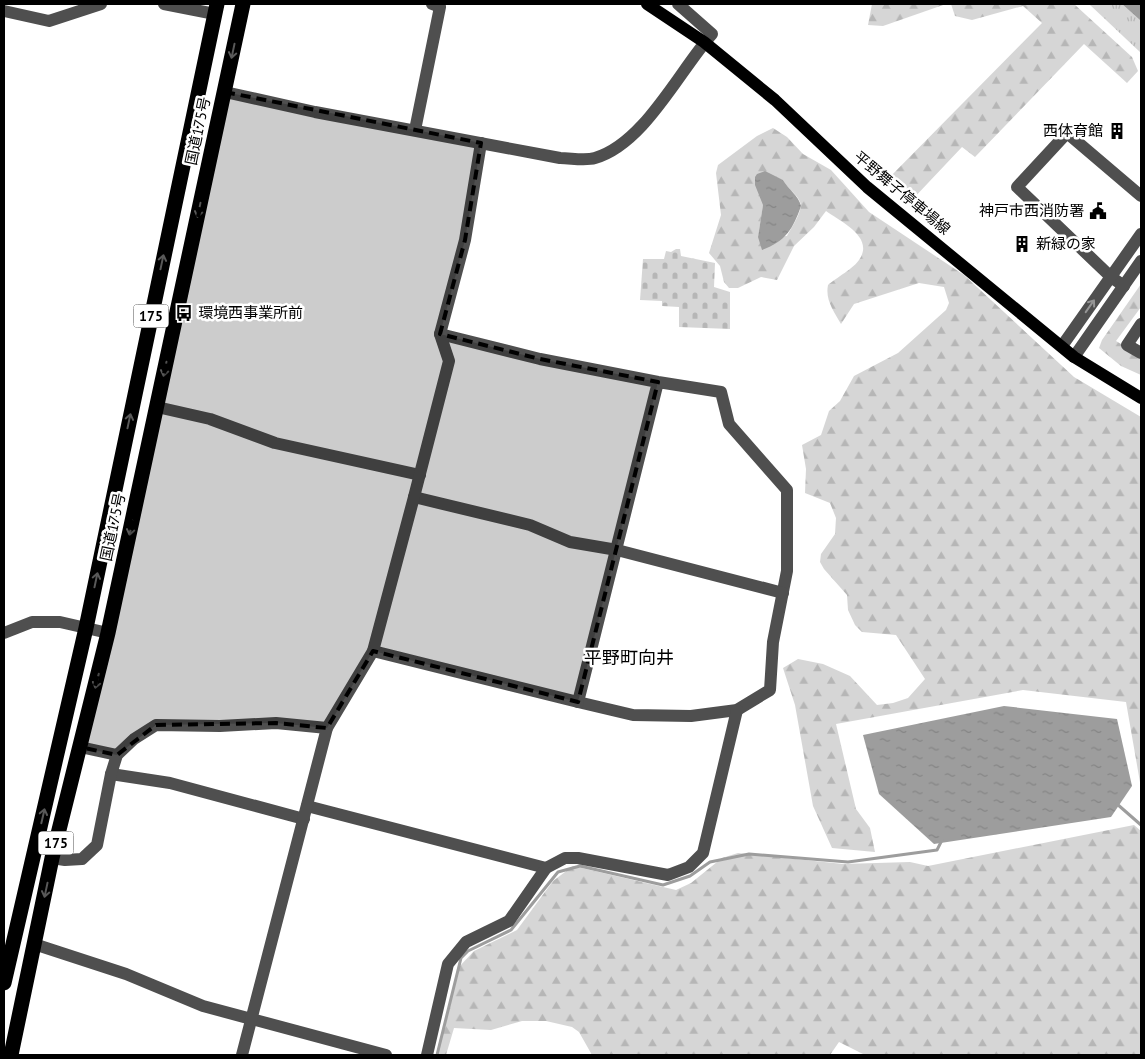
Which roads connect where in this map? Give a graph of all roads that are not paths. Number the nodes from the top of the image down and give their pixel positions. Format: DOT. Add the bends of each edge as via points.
graph roads {
  1 [pos="101,4"];
  2 [pos="164,4"];
  3 [pos="243,4"];
  4 [pos="432,4"];
  5 [pos="647,4"];
  6 [pos="678,4"];
  7 [pos="216,9"];
  8 [pos="4,11"];
  9 [pos="704,42"];
  10 [pos="225,92"];
  11 [pos="415,130"];
  12 [pos="481,143"];
  13 [pos="1141,196"];
  14 [pos="1141,234"];
  15 [pos="1141,262"];
  16 [pos="1111,277"];
  17 [pos="1124,286"];
  18 [pos="1141,324"];
  19 [pos="440,334"];
  20 [pos="1062,346"];
  21 [pos="1141,353"];
  22 [pos="1074,357"];
  23 [pos="658,382"];
  24 [pos="1141,398"];
  25 [pos="157,407"];
  26 [pos="420,475"];
  27 [pos="414,497"];
  28 [pos="617,550"];
  29 [pos="783,592"];
  30 [pos="86,628"];
  31 [pos="4,633"];
  32 [pos="108,634"];
  33 [pos="373,651"];
  34 [pos="578,702"];
  35 [pos="737,710"];
  36 [pos="327,728"];
  37 [pos="80,747"];
  38 [pos="118,755"];
  39 [pos="112,774"];
  40 [pos="307,806"];
  41 [pos="304,819"];
  42 [pos="52,858"];
  43 [pos="546,868"];
  44 [pos="34,944"];
  45 [pos="4,983"];
  46 [pos="251,1020"];
  47 [pos="11,1055"];
  48 [pos="242,1055"];
  49 [pos="386,1055"];
  50 [pos="427,1055"];
  1 -- 8 [label="street" via="49,21"];
  2 -- 7 [label="street"];
  3 -- 10 [label="highway, 国道175号 / 175, one-way"];
  4 -- 11 [label="street" via="440,7"];
  5 -- 9 [label="main road, 平野舞子停車場線"];
  6 -- 9 [label="street" via="712,34"];
  30 -- 7 [label="highway, 国道175号 / 175, one-way"];
  9 -- 12 [label="street" via="641,127 618,149 593,159 560,158"];
  9 -- 20 [label="main road, 平野舞子停車場線" via="775,100 867,188"];
  10 -- 11 [label="street"];
  10 -- 25 [label="highway, 国道175号 / 175, one-way"];
  11 -- 12 [label="street"];
  12 -- 19 [label="street" via="465,240"];
  13 -- 16 [label="street" via="1067,133 1017,187"];
  14 -- 16 [label="street"];
  15 -- 17 [label="street"];
  16 -- 17 [label="street"];
  20 -- 16 [label="street, one-way"];
  17 -- 22 [label="street"];
  18 -- 21 [label="street" via="1127,345"];
  19 -- 23 [label="street" via="540,359"];
  19 -- 26 [label="street" via="449,361"];
  20 -- 22 [label="main road, 平野舞子停車場線"];
  22 -- 24 [label="main road, 平野舞子停車場線"];
  23 -- 28 [label="street"];
  23 -- 29 [label="street" via="721,392 729,424 787,490 787,571"];
  25 -- 26 [label="street" via="210,420 275,444"];
  25 -- 32 [label="highway, 国道175号 / 175, one-way"];
  26 -- 27 [label="street"];
  27 -- 28 [label="street" via="530,525 570,542"];
  27 -- 33 [label="street"];
  28 -- 29 [label="street"];
  28 -- 34 [label="street"];
  29 -- 35 [label="street" via="770,690"];
  30 -- 31 [label="street" via="60,622 32,622"];
  30 -- 32 [label="street"];
  45 -- 30 [label="highway, 国道175号 / 175, one-way"];
  32 -- 37 [label="highway, 国道175号 / 175, one-way"];
  33 -- 34 [label="street"];
  33 -- 36 [label="street"];
  34 -- 35 [label="street" via="633,715 691,716"];
  35 -- 43 [label="street" via="703,853 690,867 668,875 565,858"];
  36 -- 38 [label="street" via="276,723 220,726 156,724"];
  36 -- 40 [label="street"];
  37 -- 38 [label="street"];
  37 -- 42 [label="highway, 国道175号 / 175"];
  38 -- 39 [label="street"];
  39 -- 41 [label="street" via="170,784"];
  39 -- 42 [label="street" via="97,845 82,859"];
  40 -- 41 [label="street"];
  40 -- 43 [label="street"];
  41 -- 46 [label="street"];
  42 -- 44 [label="highway, 国道175号 / 175, one-way"];
  43 -- 50 [label="street" via="509,921 466,942 448,964"];
  44 -- 46 [label="street" via="126,974 203,1006"];
  44 -- 47 [label="highway, 国道175号 / 175"];
  46 -- 48 [label="street"];
  46 -- 49 [label="street"];
}
